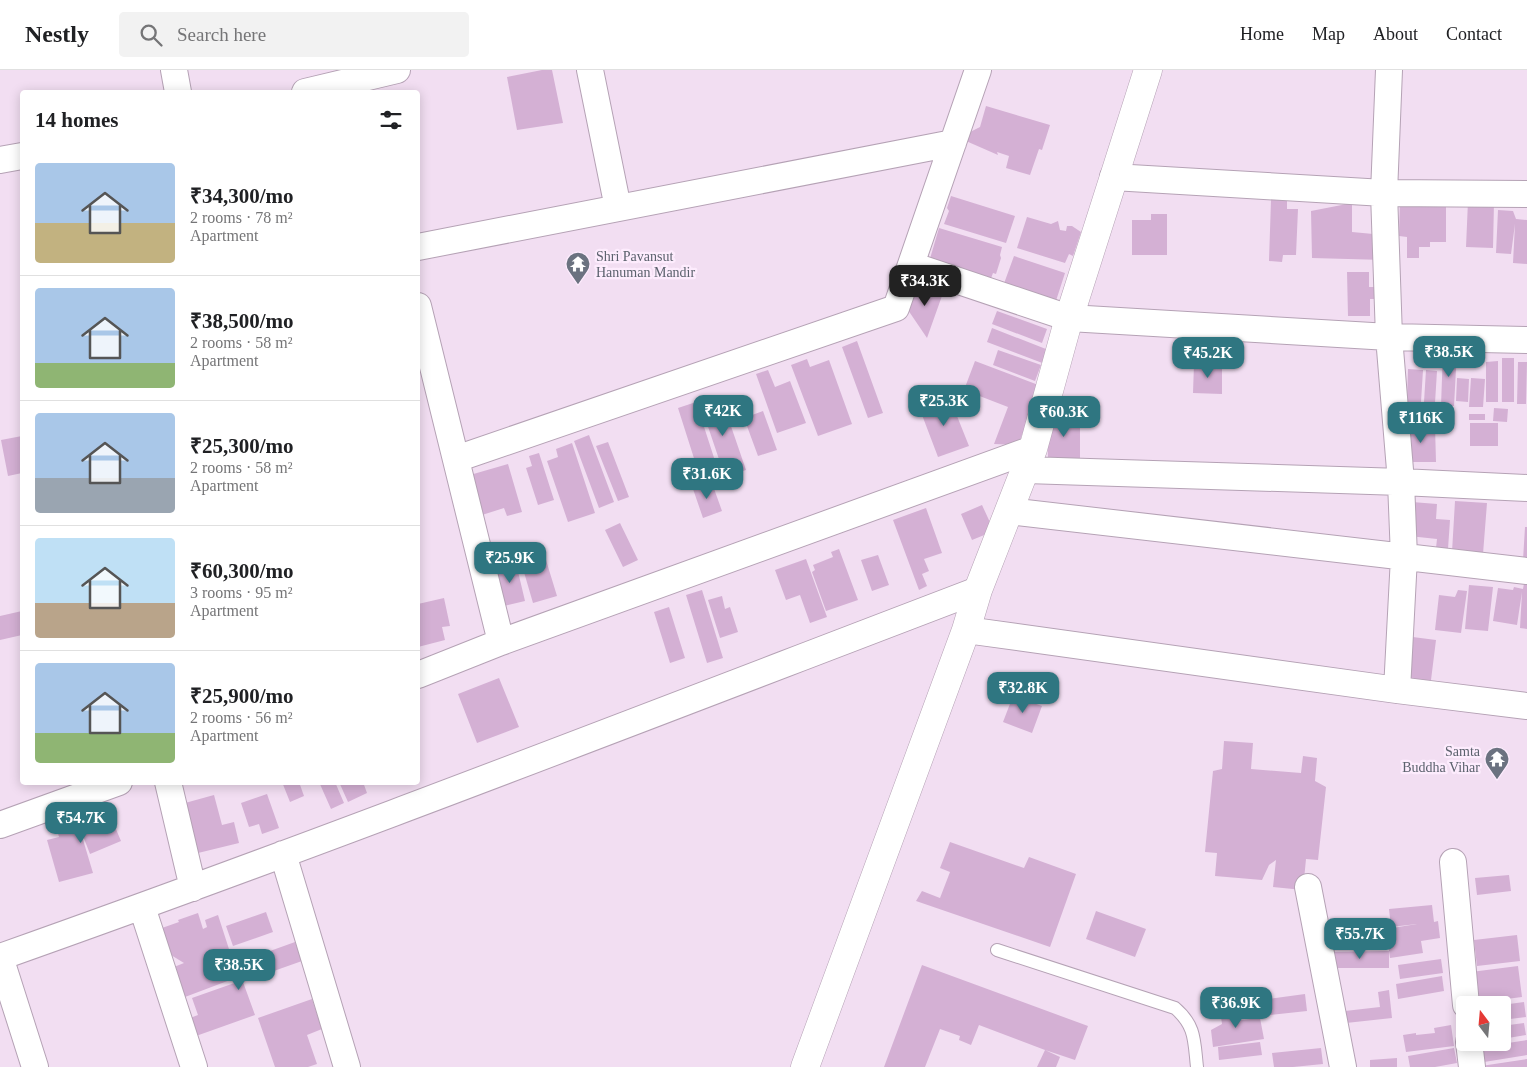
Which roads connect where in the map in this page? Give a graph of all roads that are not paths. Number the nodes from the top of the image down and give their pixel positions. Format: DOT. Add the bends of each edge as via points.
graph roads {
  1 [pos="174,70"];
  2 [pos="397,70"];
  3 [pos="590,70"];
  4 [pos="978,70"];
  5 [pos="1148,70"];
  6 [pos="1389,70"];
  7 [pos="178,90"];
  8 [pos="314,90"];
  9 [pos="952,143"];
  10 [pos="20,156"];
  11 [pos="0,160"];
  12 [pos="1113,177"];
  13 [pos="1384,193"];
  14 [pos="1527,194"];
  15 [pos="618,208"];
  16 [pos="420,247"];
  17 [pos="911,266"];
  18 [pos="420,314"];
  19 [pos="1069,318"];
  20 [pos="1389,337"];
  21 [pos="1527,340"];
  22 [pos="456,459"];
  23 [pos="1029,460"];
  24 [pos="1401,482"];
  25 [pos="1527,488"];
  26 [pos="1010,511"];
  27 [pos="1404,556"];
  28 [pos="1527,571"];
  29 [pos="978,590"];
  30 [pos="966,630"];
  31 [pos="501,642"];
  32 [pos="420,674"];
  33 [pos="1397,690"];
  34 [pos="1527,706"];
  35 [pos="111,785"];
  36 [pos="169,785"];
  37 [pos="0,825"];
  38 [pos="283,854"];
  39 [pos="1452,862"];
  40 [pos="193,888"];
  41 [pos="1308,888"];
  42 [pos="142,907"];
  43 [pos="996,950"];
  44 [pos="0,957"];
  45 [pos="1465,996"];
  46 [pos="1470,1051"];
  47 [pos="35,1067"];
  48 [pos="194,1067"];
  49 [pos="347,1067"];
  50 [pos="805,1067"];
  51 [pos="1198,1067"];
  52 [pos="1343,1067"];
  53 [pos="1472,1067"];
  1 -- 7 [label="street"];
  2 -- 8 [label="street"];
  3 -- 15 [label="street"];
  4 -- 9 [label="street"];
  5 -- 12 [label="street"];
  6 -- 13 [label="street"];
  9 -- 15 [label="street"];
  9 -- 17 [label="street"];
  10 -- 11 [label="street"];
  12 -- 13 [label="street"];
  12 -- 19 [label="street"];
  13 -- 14 [label="street"];
  13 -- 20 [label="street"];
  15 -- 16 [label="street"];
  17 -- 19 [label="street"];
  17 -- 22 [label="street" via="896,308"];
  18 -- 22 [label="street"];
  19 -- 20 [label="street"];
  19 -- 23 [label="street"];
  20 -- 21 [label="street"];
  20 -- 24 [label="street"];
  22 -- 31 [label="street"];
  23 -- 24 [label="street"];
  23 -- 26 [label="street"];
  23 -- 31 [label="street"];
  24 -- 25 [label="street"];
  24 -- 27 [label="street"];
  26 -- 27 [label="street"];
  26 -- 29 [label="street"];
  27 -- 28 [label="street"];
  27 -- 33 [label="street"];
  29 -- 30 [label="street"];
  29 -- 38 [label="street"];
  30 -- 33 [label="street"];
  30 -- 50 [label="street"];
  31 -- 32 [label="street"];
  33 -- 34 [label="street"];
  35 -- 37 [label="street"];
  36 -- 40 [label="street"];
  38 -- 40 [label="street"];
  38 -- 49 [label="street"];
  39 -- 45 [label="street"];
  40 -- 42 [label="street"];
  41 -- 52 [label="street"];
  42 -- 44 [label="street"];
  42 -- 48 [label="street"];
  43 -- 51 [label="lane" via="1175,1008 1193,1031"];
  44 -- 47 [label="street"];
  46 -- 53 [label="street"];
}
